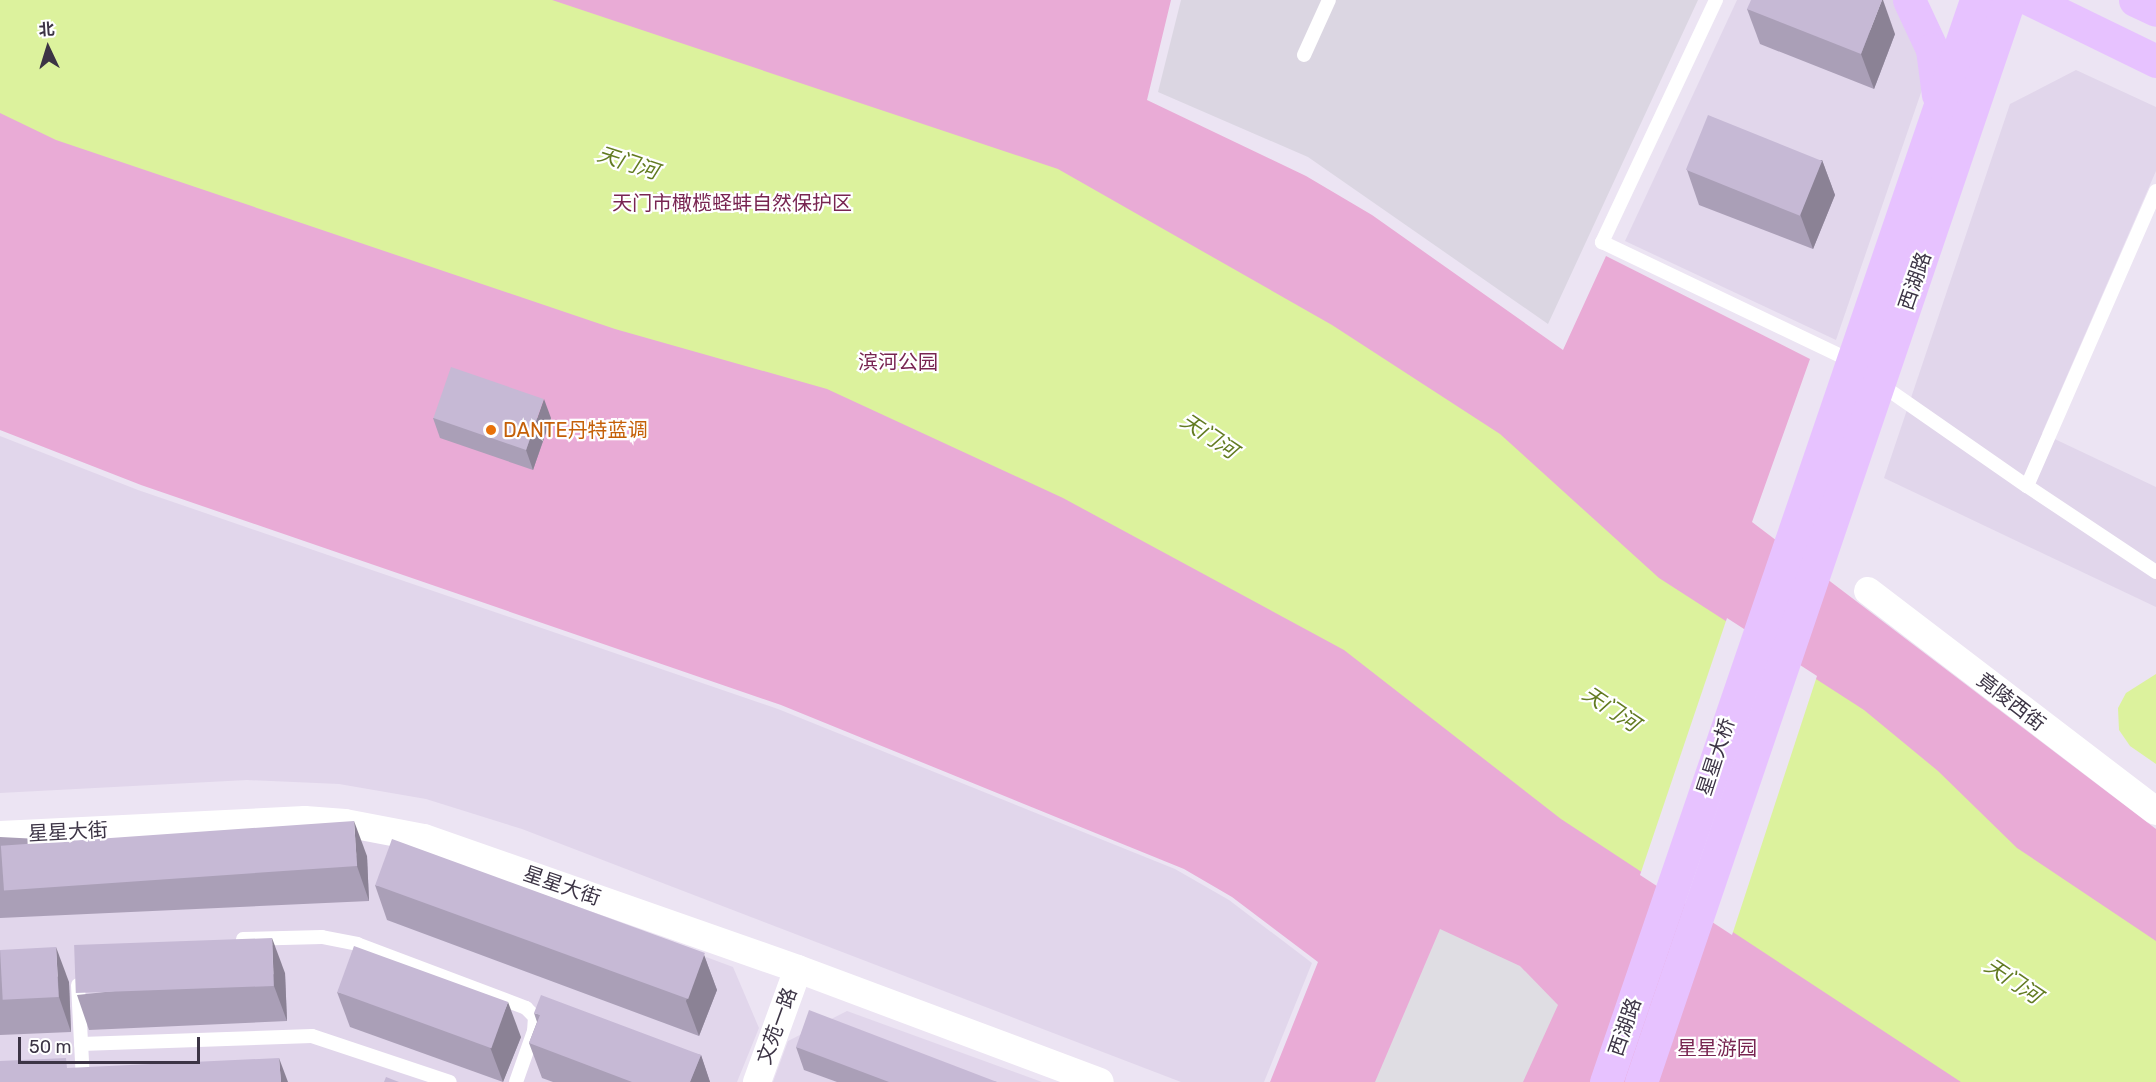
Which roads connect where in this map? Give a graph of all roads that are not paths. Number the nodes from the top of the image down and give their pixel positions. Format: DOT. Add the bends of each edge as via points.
graph roads {
  1 [pos="1329,0"];
  2 [pos="1716,0"];
  3 [pos="1909,0"];
  4 [pos="1976,0"];
  5 [pos="2009,0"];
  6 [pos="2031,0"];
  7 [pos="2082,0"];
  8 [pos="2135,0"];
  9 [pos="2156,10"];
  10 [pos="2156,38"];
  11 [pos="1304,55"];
  12 [pos="2156,61"];
  13 [pos="1939,107"];
  14 [pos="2156,191"];
  15 [pos="1851,361"];
  16 [pos="1880,384"];
  17 [pos="2027,486"];
  18 [pos="1787,544"];
  19 [pos="1820,561"];
  20 [pos="2156,572"];
  21 [pos="1868,591"];
  22 [pos="2156,811"];
  23 [pos="0,835"];
  24 [pos="228,940"];
  25 [pos="798,969"];
  26 [pos="1644,971"];
  27 [pos="78,975"];
  28 [pos="1674,985"];
  29 [pos="81,1044"];
  30 [pos="83,1082"];
  31 [pos="450,1082"];
  32 [pos="516,1082"];
  33 [pos="757,1082"];
  34 [pos="1100,1082"];
  35 [pos="1606,1082"];
  36 [pos="1641,1082"];
  1 -- 11 [label="lane"];
  2 -- 15 [label="lane" via="1602,242"];
  3 -- 13 [label="main road" via="1932,50"];
  4 -- 13 [label="main road, 西湖路"];
  5 -- 16 [label="main road, 西湖路"];
  6 -- 12 [label="main road"];
  7 -- 10 [label="main road"];
  8 -- 9 [label="main road"];
  13 -- 15 [label="main road, 西湖路"];
  14 -- 17 [label="lane"];
  15 -- 18 [label="main road, 西湖路"];
  16 -- 17 [label="lane"];
  16 -- 19 [label="main road, 西湖路"];
  17 -- 20 [label="lane"];
  18 -- 26 [label="main road, 星星大桥"];
  19 -- 28 [label="main road, 星星大桥"];
  21 -- 22 [label="street, 竟陵西街"];
  23 -- 25 [label="street, 星星大街" via="305,820 345,823 424,838"];
  24 -- 32 [label="lane" via="322,937 357,944 526,1008 535,1017 534,1031"];
  25 -- 33 [label="street, 文苑一路"];
  25 -- 34 [label="street, 星星大街"];
  26 -- 35 [label="main road, 西湖路"];
  27 -- 29 [label="lane"];
  28 -- 36 [label="main road, 西湖路"];
  29 -- 30 [label="lane"];
  29 -- 31 [label="lane" via="312,1036"];
}
